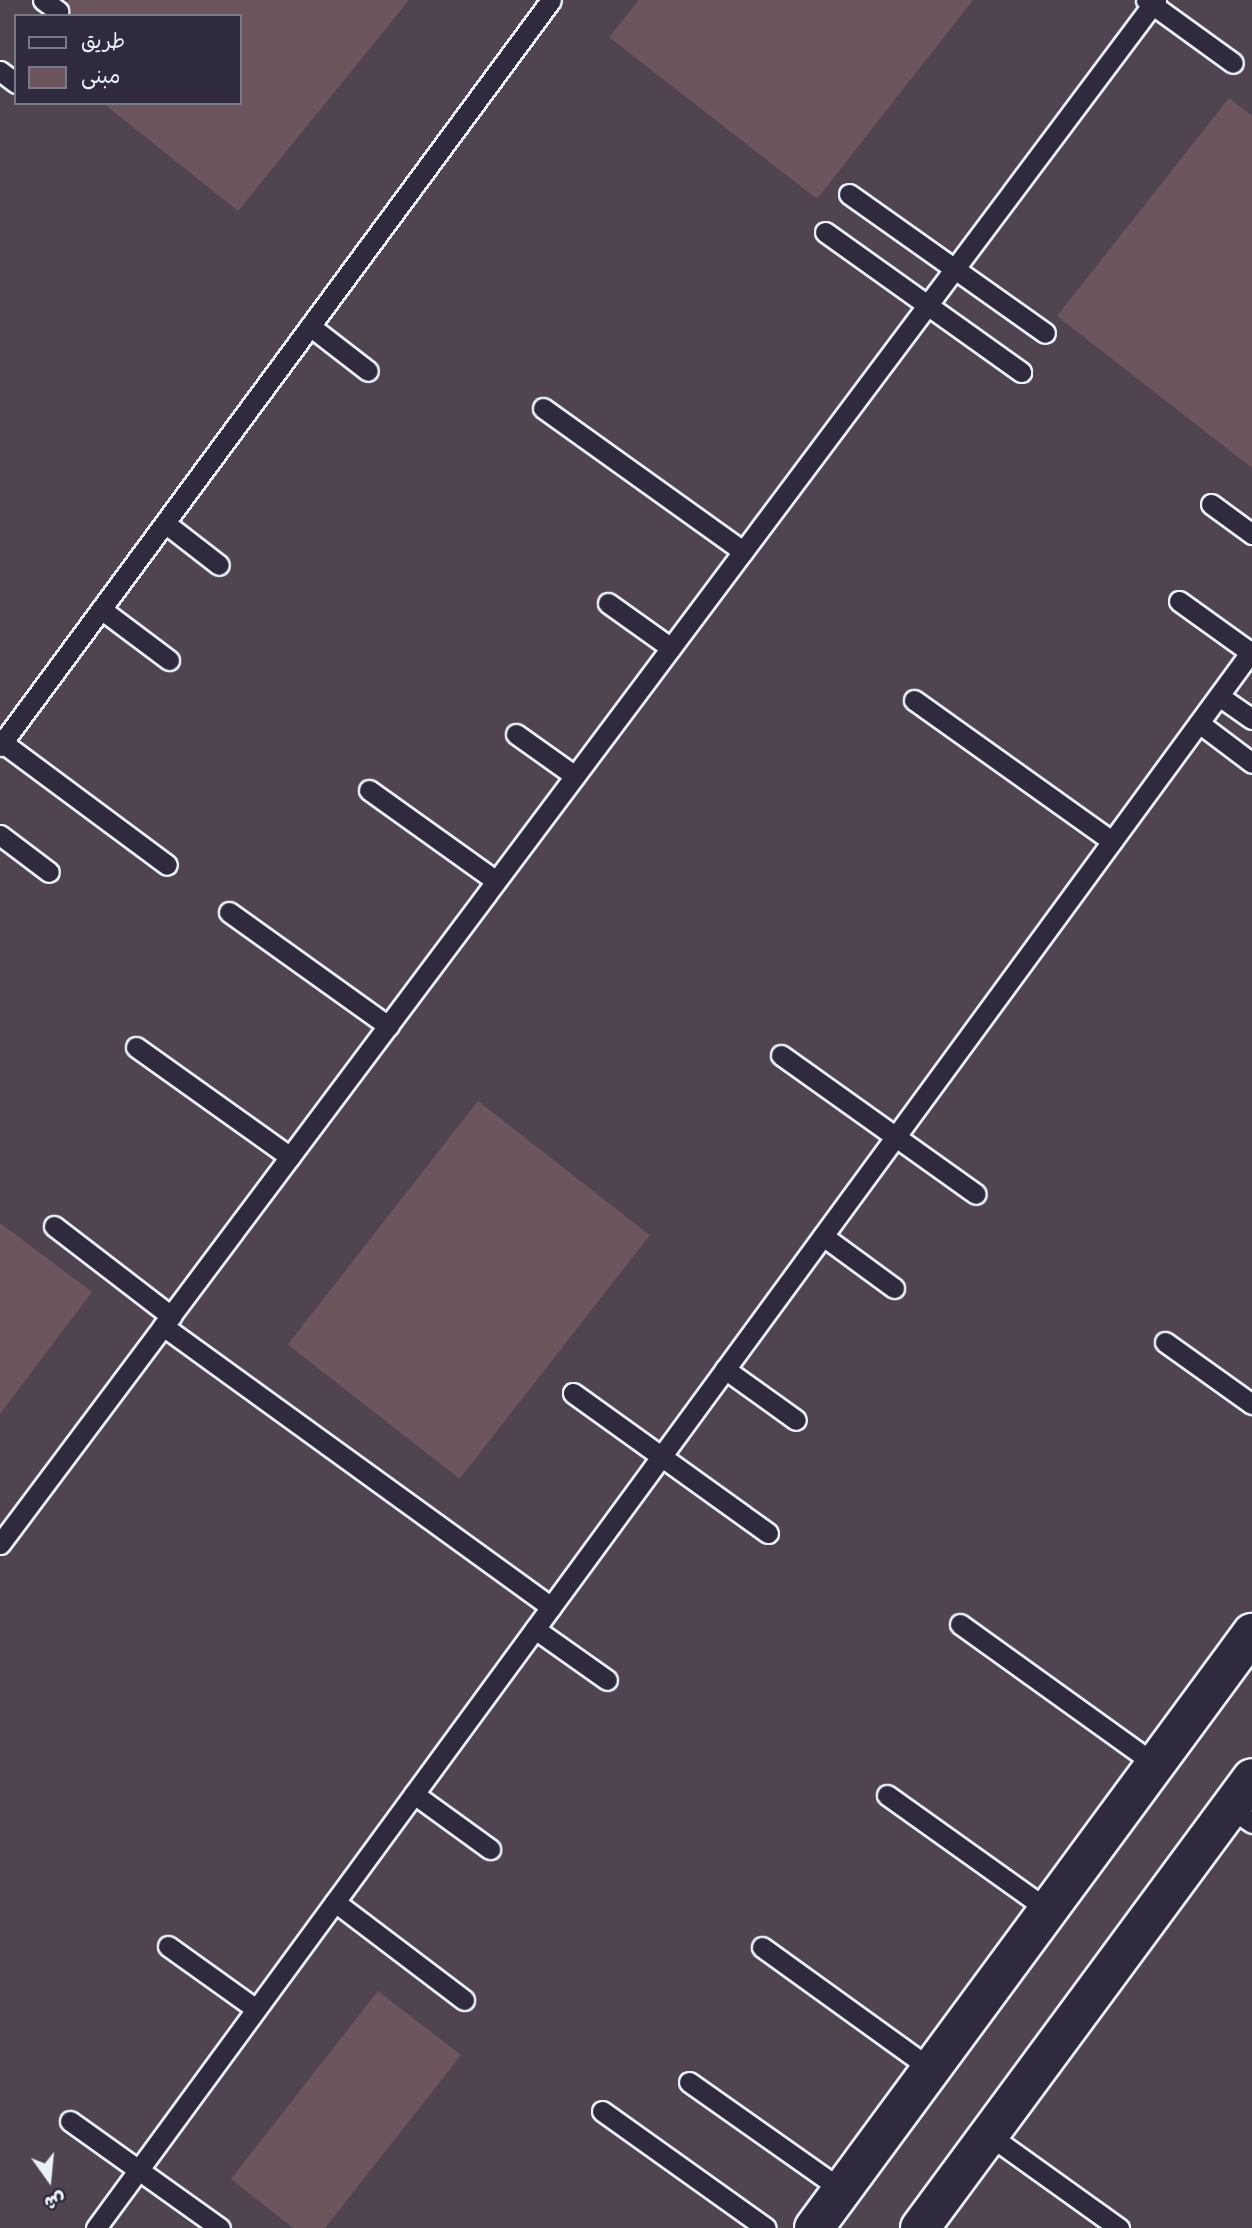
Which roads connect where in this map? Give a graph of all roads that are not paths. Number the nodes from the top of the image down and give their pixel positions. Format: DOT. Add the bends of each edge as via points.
graph roads {
  1 [pos="551,0"];
  2 [pos="1151,2"];
  3 [pos="1233,63"];
  4 [pos="849,194"];
  5 [pos="825,232"];
  6 [pos="955,269"];
  7 [pos="927,305"];
  8 [pos="310,326"];
  9 [pos="1045,333"];
  10 [pos="368,371"];
  11 [pos="1021,372"];
  12 [pos="543,408"];
  13 [pos="1211,504"];
  14 [pos="165,523"];
  15 [pos="1252,534"];
  16 [pos="743,551"];
  17 [pos="219,565"];
  18 [pos="1179,601"];
  19 [pos="607,603"];
  20 [pos="101,609"];
  21 [pos="671,648"];
  22 [pos="1251,651"];
  23 [pos="169,660"];
  24 [pos="1219,695"];
  25 [pos="914,700"];
  26 [pos="1252,719"];
  27 [pos="1199,723"];
  28 [pos="516,734"];
  29 [pos="1,744"];
  30 [pos="1252,763"];
  31 [pos="575,776"];
  32 [pos="369,790"];
  33 [pos="0,835"];
  34 [pos="1112,841"];
  35 [pos="167,865"];
  36 [pos="49,872"];
  37 [pos="496,881"];
  38 [pos="229,912"];
  39 [pos="388,1026"];
  40 [pos="135,1047"];
  41 [pos="781,1055"];
  42 [pos="896,1137"];
  43 [pos="290,1157"];
  44 [pos="976,1195"];
  45 [pos="54,1226"];
  46 [pos="823,1236"];
  47 [pos="894,1288"];
  48 [pos="167,1321"];
  49 [pos="1165,1342"];
  50 [pos="726,1369"];
  51 [pos="573,1393"];
  52 [pos="1252,1404"];
  53 [pos="796,1420"];
  54 [pos="662,1456"];
  55 [pos="768,1533"];
  56 [pos="0,1544"];
  57 [pos="551,1607"];
  58 [pos="960,1624"];
  59 [pos="535,1629"];
  60 [pos="1252,1633"];
  61 [pos="607,1680"];
  62 [pos="1155,1764"];
  63 [pos="414,1794"];
  64 [pos="887,1795"];
  65 [pos="1245,1803"];
  66 [pos="490,1849"];
  67 [pos="335,1902"];
  68 [pos="1048,1910"];
  69 [pos="168,1945"];
  70 [pos="762,1947"];
  71 [pos="464,2000"];
  72 [pos="256,2009"];
  73 [pos="931,2069"];
  74 [pos="690,2082"];
  75 [pos="602,2111"];
  76 [pos="70,2121"];
  77 [pos="989,2135"];
  78 [pos="139,2170"];
  79 [pos="842,2190"];
  80 [pos="96,2228"];
  81 [pos="220,2228"];
  82 [pos="766,2228"];
  83 [pos="814,2228"];
  84 [pos="920,2228"];
  85 [pos="1119,2228"];
  1 -- 8 [label="lane"];
  2 -- 3 [label="lane"];
  2 -- 6 [label="lane"];
  4 -- 6 [label="lane"];
  5 -- 7 [label="lane"];
  6 -- 7 [label="lane"];
  6 -- 9 [label="lane"];
  7 -- 11 [label="lane"];
  7 -- 16 [label="lane"];
  8 -- 10 [label="lane"];
  8 -- 14 [label="lane"];
  12 -- 16 [label="lane"];
  13 -- 15 [label="lane"];
  14 -- 17 [label="lane"];
  14 -- 20 [label="lane"];
  16 -- 21 [label="lane"];
  18 -- 22 [label="lane"];
  19 -- 21 [label="lane"];
  20 -- 23 [label="lane"];
  20 -- 29 [label="lane"];
  21 -- 31 [label="lane"];
  22 -- 24 [label="lane"];
  24 -- 26 [label="lane"];
  24 -- 27 [label="lane"];
  25 -- 34 [label="lane"];
  27 -- 30 [label="lane"];
  27 -- 34 [label="lane"];
  28 -- 31 [label="lane"];
  29 -- 35 [label="lane"];
  31 -- 37 [label="lane"];
  32 -- 37 [label="lane"];
  33 -- 36 [label="lane"];
  34 -- 42 [label="lane"];
  37 -- 39 [label="lane"];
  38 -- 39 [label="lane"];
  39 -- 43 [label="lane"];
  40 -- 43 [label="lane"];
  41 -- 42 [label="lane"];
  42 -- 44 [label="lane"];
  42 -- 46 [label="lane"];
  43 -- 48 [label="lane"];
  45 -- 48 [label="lane"];
  46 -- 47 [label="lane"];
  46 -- 50 [label="lane"];
  48 -- 56 [label="lane"];
  48 -- 57 [label="lane"];
  49 -- 52 [label="lane"];
  50 -- 53 [label="lane"];
  50 -- 54 [label="lane"];
  51 -- 54 [label="lane"];
  54 -- 55 [label="lane"];
  54 -- 57 [label="lane"];
  57 -- 59 [label="lane"];
  58 -- 62 [label="lane"];
  59 -- 61 [label="lane"];
  59 -- 63 [label="lane"];
  60 -- 62 [label="street"];
  62 -- 68 [label="street"];
  63 -- 66 [label="lane"];
  63 -- 67 [label="lane"];
  64 -- 68 [label="lane"];
  65 -- 77 [label="street"];
  67 -- 71 [label="lane"];
  67 -- 72 [label="lane"];
  68 -- 73 [label="street"];
  69 -- 72 [label="lane"];
  70 -- 73 [label="lane"];
  72 -- 78 [label="lane"];
  73 -- 79 [label="street"];
  74 -- 79 [label="lane"];
  75 -- 82 [label="lane"];
  76 -- 78 [label="lane"];
  77 -- 84 [label="street"];
  77 -- 85 [label="lane"];
  78 -- 80 [label="lane"];
  78 -- 81 [label="lane"];
  79 -- 83 [label="street"];
}
